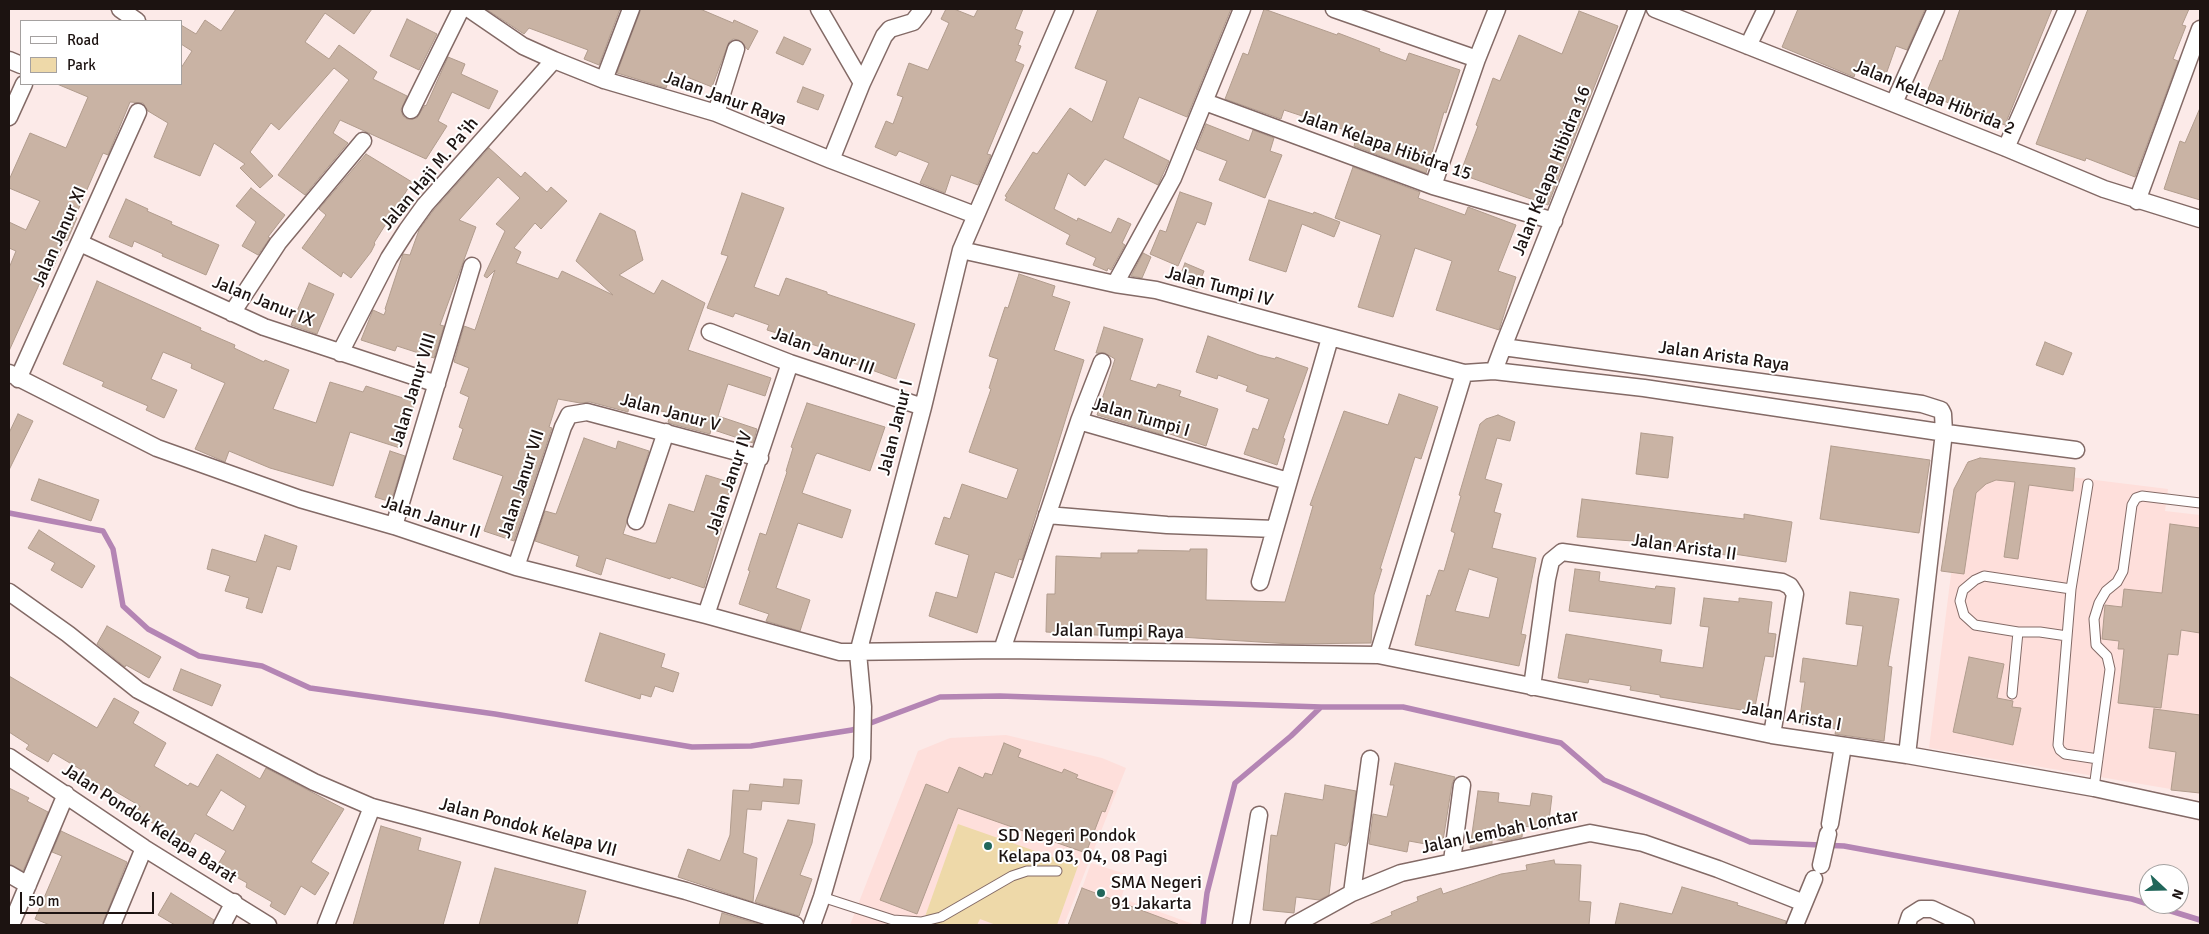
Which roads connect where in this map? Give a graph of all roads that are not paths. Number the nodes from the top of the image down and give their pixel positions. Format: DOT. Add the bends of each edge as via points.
graph roads {
  1 [pos="120,9"];
  2 [pos="460,9"];
  3 [pos="469,9"];
  4 [pos="631,9"];
  5 [pos="818,9"];
  6 [pos="923,9"];
  7 [pos="1065,9"];
  8 [pos="1242,9"];
  9 [pos="1334,9"];
  10 [pos="1497,9"];
  11 [pos="1637,9"];
  12 [pos="1655,9"];
  13 [pos="1766,9"];
  14 [pos="1936,9"];
  15 [pos="2066,9"];
  16 [pos="136,20"];
  17 [pos="2200,29"];
  18 [pos="1748,46"];
  19 [pos="736,49"];
  20 [pos="1477,59"];
  21 [pos="554,60"];
  22 [pos="604,80"];
  23 [pos="862,83"];
  24 [pos="24,85"];
  25 [pos="1205,102"];
  26 [pos="1894,103"];
  27 [pos="411,110"];
  28 [pos="138,112"];
  29 [pos="716,113"];
  30 [pos="9,118"];
  31 [pos="362,141"];
  32 [pos="2006,148"];
  33 [pos="832,160"];
  34 [pos="1433,186"];
  35 [pos="2137,201"];
  36 [pos="975,215"];
  37 [pos="2200,219"];
  38 [pos="1554,221"];
  39 [pos="80,243"];
  40 [pos="961,250"];
  41 [pos="472,266"];
  42 [pos="1115,284"];
  43 [pos="232,313"];
  44 [pos="710,332"];
  45 [pos="1330,338"];
  46 [pos="1503,347"];
  47 [pos="340,353"];
  48 [pos="1102,362"];
  49 [pos="790,363"];
  50 [pos="1494,371"];
  51 [pos="1464,372"];
  52 [pos="14,376"];
  53 [pos="437,384"];
  54 [pos="922,407"];
  55 [pos="569,415"];
  56 [pos="1080,421"];
  57 [pos="666,432"];
  58 [pos="1944,432"];
  59 [pos="2076,450"];
  60 [pos="760,458"];
  61 [pos="1288,481"];
  62 [pos="2088,484"];
  63 [pos="2200,503"];
  64 [pos="1047,515"];
  65 [pos="636,521"];
  66 [pos="394,526"];
  67 [pos="1275,529"];
  68 [pos="516,567"];
  69 [pos="1260,582"];
  70 [pos="2071,589"];
  71 [pos="9,592"];
  72 [pos="706,616"];
  73 [pos="2018,632"];
  74 [pos="2067,636"];
  75 [pos="1002,650"];
  76 [pos="858,652"];
  77 [pos="1378,655"];
  78 [pos="1532,688"];
  79 [pos="2012,694"];
  80 [pos="1772,735"];
  81 [pos="1843,746"];
  82 [pos="1906,755"];
  83 [pos="9,758"];
  84 [pos="1370,759"];
  85 [pos="2098,759"];
  86 [pos="1462,784"];
  87 [pos="2094,788"];
  88 [pos="66,794"];
  89 [pos="372,807"];
  90 [pos="2200,811"];
  91 [pos="1259,816"];
  92 [pos="144,848"];
  93 [pos="1452,861"];
  94 [pos="1057,871"];
  95 [pos="9,874"];
  96 [pos="28,884"];
  97 [pos="1352,893"];
  98 [pos="822,897"];
  99 [pos="234,902"];
  100 [pos="1804,903"];
  101 [pos="11,923"];
  102 [pos="112,925"];
  103 [pos="222,925"];
  104 [pos="268,925"];
  105 [pos="326,925"];
  106 [pos="796,925"];
  107 [pos="812,925"];
  108 [pos="1241,925"];
  109 [pos="1294,925"];
  110 [pos="1795,925"];
  111 [pos="1906,925"];
  112 [pos="1966,925"];
  1 -- 16 [label="street"];
  2 -- 27 [label="street"];
  3 -- 21 [label="street, Jalan Janur Raya" via="522,46"];
  4 -- 22 [label="street"];
  5 -- 23 [label="street"];
  6 -- 23 [label="street" via="913,22 890,29 884,36"];
  7 -- 36 [label="street, Jalan Janur I"];
  8 -- 25 [label="street"];
  9 -- 20 [label="street"];
  10 -- 20 [label="street"];
  11 -- 38 [label="street, Jalan Kelapa Hibidra 16"];
  12 -- 18 [label="street, Jalan Kelapa Hibrida 2"];
  13 -- 18 [label="street"];
  14 -- 26 [label="street"];
  15 -- 32 [label="street"];
  17 -- 35 [label="street"];
  18 -- 26 [label="street, Jalan Kelapa Hibrida 2"];
  19 -- 29 [label="street"];
  20 -- 34 [label="street"];
  21 -- 22 [label="street, Jalan Janur Raya"];
  21 -- 47 [label="street, Jalan Haji M. Pa'ih" via="425,205 389,258"];
  22 -- 29 [label="street, Jalan Janur Raya"];
  23 -- 33 [label="street"];
  24 -- 30 [label="street"];
  25 -- 34 [label="street, Jalan Kelapa Hibidra 15"];
  25 -- 42 [label="street" via="1172,178"];
  26 -- 32 [label="street, Jalan Kelapa Hibrida 2"];
  28 -- 39 [label="street, Jalan Janur XI"];
  29 -- 33 [label="street, Jalan Janur Raya"];
  31 -- 43 [label="street" via="278,243"];
  32 -- 35 [label="street, Jalan Kelapa Hibrida 2"];
  33 -- 36 [label="street, Jalan Janur Raya"];
  34 -- 38 [label="street, Jalan Kelapa Hibidra 15"];
  35 -- 37 [label="street, Jalan Kelapa Hibrida 2"];
  36 -- 40 [label="street, Jalan Janur I"];
  38 -- 46 [label="street, Jalan Kelapa Hibidra 16"];
  39 -- 43 [label="street, Jalan Janur IX"];
  39 -- 52 [label="street, Jalan Janur XI"];
  40 -- 42 [label="street, Jalan Tumpi IV"];
  40 -- 54 [label="street, Jalan Janur I"];
  41 -- 53 [label="street, Jalan Janur VIII"];
  42 -- 45 [label="street, Jalan Tumpi IV" via="1156,290"];
  43 -- 47 [label="street, Jalan Janur IX"];
  44 -- 49 [label="street, Jalan Janur III"];
  45 -- 51 [label="street, Jalan Tumpi IV"];
  45 -- 61 [label="street"];
  46 -- 50 [label="street"];
  46 -- 58 [label="street, Jalan Arista Raya" via="1922,404 1941,410"];
  47 -- 53 [label="street, Jalan Janur IX"];
  48 -- 56 [label="street"];
  49 -- 54 [label="street, Jalan Janur III"];
  49 -- 60 [label="street, Jalan Janur IV"];
  50 -- 51 [label="street"];
  50 -- 58 [label="street" via="1644,388"];
  51 -- 77 [label="street"];
  52 -- 66 [label="street, Jalan Janur II" via="157,448 300,498"];
  53 -- 66 [label="street, Jalan Janur VIII"];
  54 -- 76 [label="street, Jalan Janur I"];
  55 -- 57 [label="street, Jalan Janur V" via="587,412"];
  55 -- 68 [label="street, Jalan Janur VII" via="562,427"];
  56 -- 61 [label="street, Jalan Tumpi I"];
  56 -- 64 [label="street, Jalan Tumpi I"];
  57 -- 60 [label="street, Jalan Janur V"];
  57 -- 65 [label="street"];
  58 -- 59 [label="street"];
  58 -- 82 [label="street, Jalan Arista Raya"];
  60 -- 72 [label="street, Jalan Janur IV"];
  61 -- 67 [label="street"];
  62 -- 70 [label="lane"];
  63 -- 85 [label="lane" via="2142,496 2134,500 2123,571 2098,603 2094,619 2096,645 2107,656 2110,669"];
  64 -- 67 [label="street" via="1167,525"];
  64 -- 75 [label="street, Jalan Tumpi I"];
  66 -- 68 [label="street, Jalan Janur II"];
  67 -- 69 [label="street"];
  68 -- 72 [label="street, Jalan Janur II"];
  70 -- 73 [label="lane" via="1984,576 1963,590 1960,601 1964,616 1975,625"];
  70 -- 74 [label="lane"];
  71 -- 89 [label="street, Jalan Pondok Kelapa VII" via="138,690 314,782"];
  72 -- 76 [label="street, Jalan Janur II" via="840,652"];
  73 -- 74 [label="lane"];
  73 -- 79 [label="lane"];
  74 -- 85 [label="lane" via="2058,744 2064,754"];
  75 -- 76 [label="street, Jalan Tumpi Raya"];
  75 -- 77 [label="street, Jalan Tumpi Raya"];
  76 -- 98 [label="street, Jalan Janur I" via="863,707 862,758"];
  77 -- 78 [label="street, Jalan Arista I"];
  78 -- 80 [label="street, Jalan Arista I"];
  78 -- 80 [label="street, Jalan Arista II" via="1547,579 1551,561 1562,552 1782,582 1795,594"];
  80 -- 81 [label="street, Jalan Arista I"];
  81 -- 82 [label="street, Jalan Arista I"];
  81 -- 100 [label="street" via="1829,829 1818,872"];
  82 -- 87 [label="street, Jalan Arista I"];
  83 -- 88 [label="street, Jalan Pondok Kelapa Barat"];
  84 -- 97 [label="street"];
  85 -- 87 [label="lane"];
  86 -- 93 [label="street"];
  87 -- 90 [label="street, Jalan Arista I"];
  88 -- 92 [label="street, Jalan Pondok Kelapa Barat"];
  88 -- 96 [label="street"];
  89 -- 105 [label="street"];
  89 -- 106 [label="street, Jalan Pondok Kelapa VII" via="686,891"];
  91 -- 108 [label="street"];
  92 -- 99 [label="street, Jalan Pondok Kelapa Barat"];
  92 -- 102 [label="street"];
  93 -- 97 [label="street, Jalan Lembah Lontar" via="1400,873"];
  93 -- 100 [label="street, Jalan Lembah Lontar" via="1590,833 1643,843"];
  94 -- 98 [label="lane" via="1027,871 1012,876 941,917 921,922 893,920"];
  95 -- 96 [label="street"];
  96 -- 101 [label="street"];
  97 -- 109 [label="street, Jalan Lembah Lontar"];
  98 -- 107 [label="street, Jalan Janur I"];
  99 -- 103 [label="street"];
  99 -- 104 [label="street, Jalan Pondok Kelapa Barat"];
  100 -- 110 [label="street"];
  111 -- 112 [label="street" via="1910,916 1921,909 1932,909"];
}
